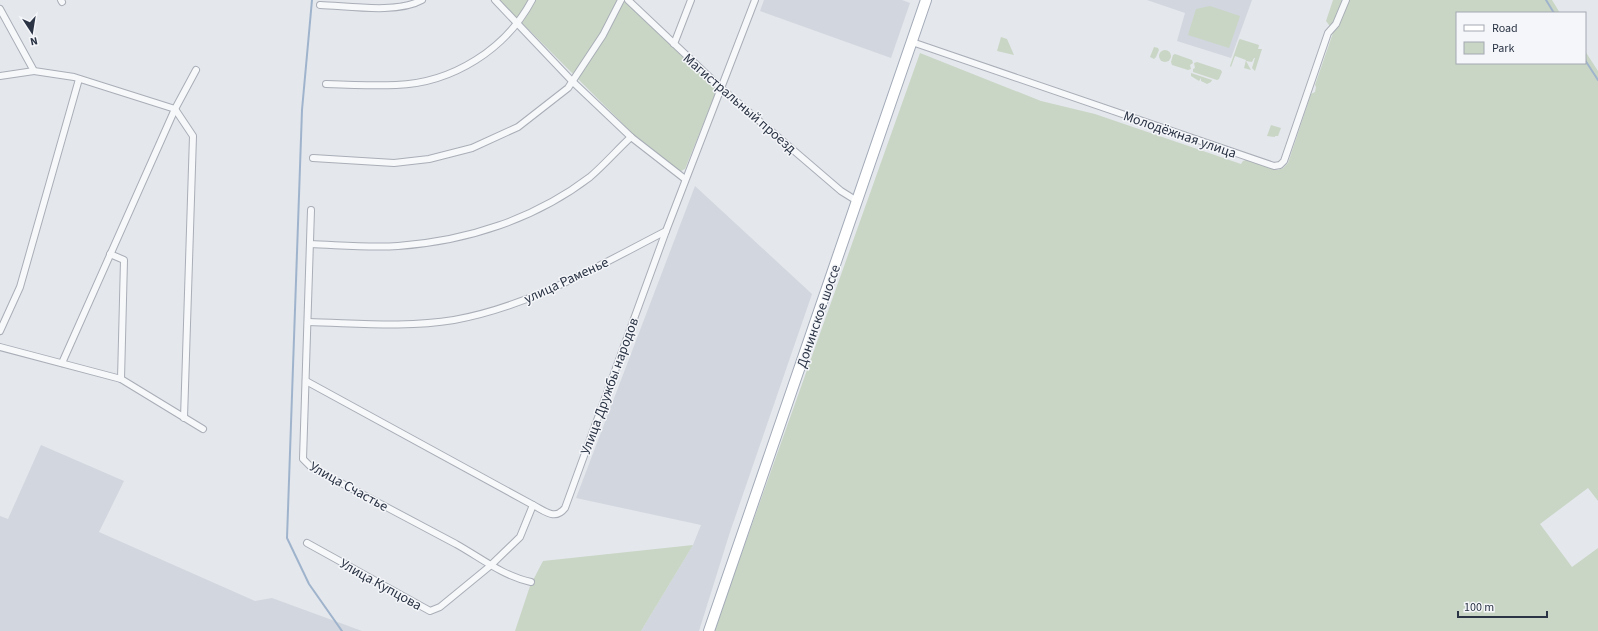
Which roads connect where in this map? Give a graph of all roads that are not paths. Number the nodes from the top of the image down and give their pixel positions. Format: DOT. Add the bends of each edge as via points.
graph roads {
  1 [pos="422,0"];
  2 [pos="495,0"];
  3 [pos="532,0"];
  4 [pos="621,0"];
  5 [pos="628,0"];
  6 [pos="691,0"];
  7 [pos="755,0"];
  8 [pos="926,0"];
  9 [pos="1346,0"];
  10 [pos="320,5"];
  11 [pos="0,9"];
  12 [pos="518,24"];
  13 [pos="912,42"];
  14 [pos="674,44"];
  15 [pos="196,70"];
  16 [pos="34,71"];
  17 [pos="0,76"];
  18 [pos="79,79"];
  19 [pos="572,81"];
  20 [pos="326,84"];
  21 [pos="721,88"];
  22 [pos="175,109"];
  23 [pos="631,136"];
  24 [pos="313,158"];
  25 [pos="685,179"];
  26 [pos="857,201"];
  27 [pos="311,210"];
  28 [pos="666,231"];
  29 [pos="310,244"];
  30 [pos="110,254"];
  31 [pos="308,322"];
  32 [pos="0,330"];
  33 [pos="0,347"];
  34 [pos="62,363"];
  35 [pos="121,379"];
  36 [pos="306,381"];
  37 [pos="184,418"];
  38 [pos="203,429"];
  39 [pos="533,505"];
  40 [pos="307,543"];
  41 [pos="490,566"];
  42 [pos="531,582"];
  43 [pos="709,631"];
  1 -- 10 [label="street" via="400,8"];
  2 -- 12 [label="street"];
  3 -- 12 [label="street"];
  4 -- 19 [label="street" via="603,35"];
  5 -- 14 [label="street, Магистральный проезд"];
  6 -- 14 [label="street"];
  7 -- 21 [label="street"];
  8 -- 13 [label="main road, Донинское шоссе"];
  9 -- 13 [label="street, Молодёжная улица" via="1336,24 1328,33 1284,160 1280,165 1274,166"];
  11 -- 16 [label="street"];
  12 -- 19 [label="street"];
  12 -- 20 [label="street" via="482,56 439,77 397,85"];
  13 -- 26 [label="main road, Донинское шоссе"];
  14 -- 21 [label="street, Магистральный проезд"];
  15 -- 22 [label="street"];
  16 -- 17 [label="street"];
  16 -- 18 [label="street"];
  18 -- 22 [label="street"];
  18 -- 32 [label="street" via="20,287"];
  19 -- 23 [label="street"];
  19 -- 24 [label="street" via="568,88 518,127 472,148 429,159 394,163"];
  21 -- 25 [label="street"];
  21 -- 26 [label="street, Магистральный проезд" via="840,191"];
  22 -- 30 [label="street"];
  22 -- 37 [label="street" via="193,136"];
  23 -- 25 [label="street"];
  23 -- 29 [label="street" via="590,176 560,197 487,230 436,242 397,246"];
  25 -- 28 [label="street"];
  26 -- 43 [label="main road, Донинское шоссе"];
  27 -- 29 [label="street, Улица Счастье"];
  28 -- 31 [label="street, улица Раменье" via="542,293 485,313 453,320 395,324"];
  28 -- 39 [label="street, Улица Дружбы народов" via="565,508 556,515"];
  29 -- 31 [label="street, Улица Счастье"];
  30 -- 34 [label="street"];
  30 -- 35 [label="street" via="124,260"];
  31 -- 36 [label="street, Улица Счастье"];
  33 -- 34 [label="street"];
  34 -- 35 [label="street"];
  35 -- 37 [label="street"];
  36 -- 39 [label="street, Улица Дружбы народов"];
  36 -- 41 [label="street, Улица Счастье" via="303,459 311,467 458,545"];
  37 -- 38 [label="street"];
  39 -- 41 [label="street" via="520,536"];
  40 -- 41 [label="street, Улица Купцова" via="430,611 440,607"];
  41 -- 42 [label="street, Улица Счастье" via="520,580"];
}
